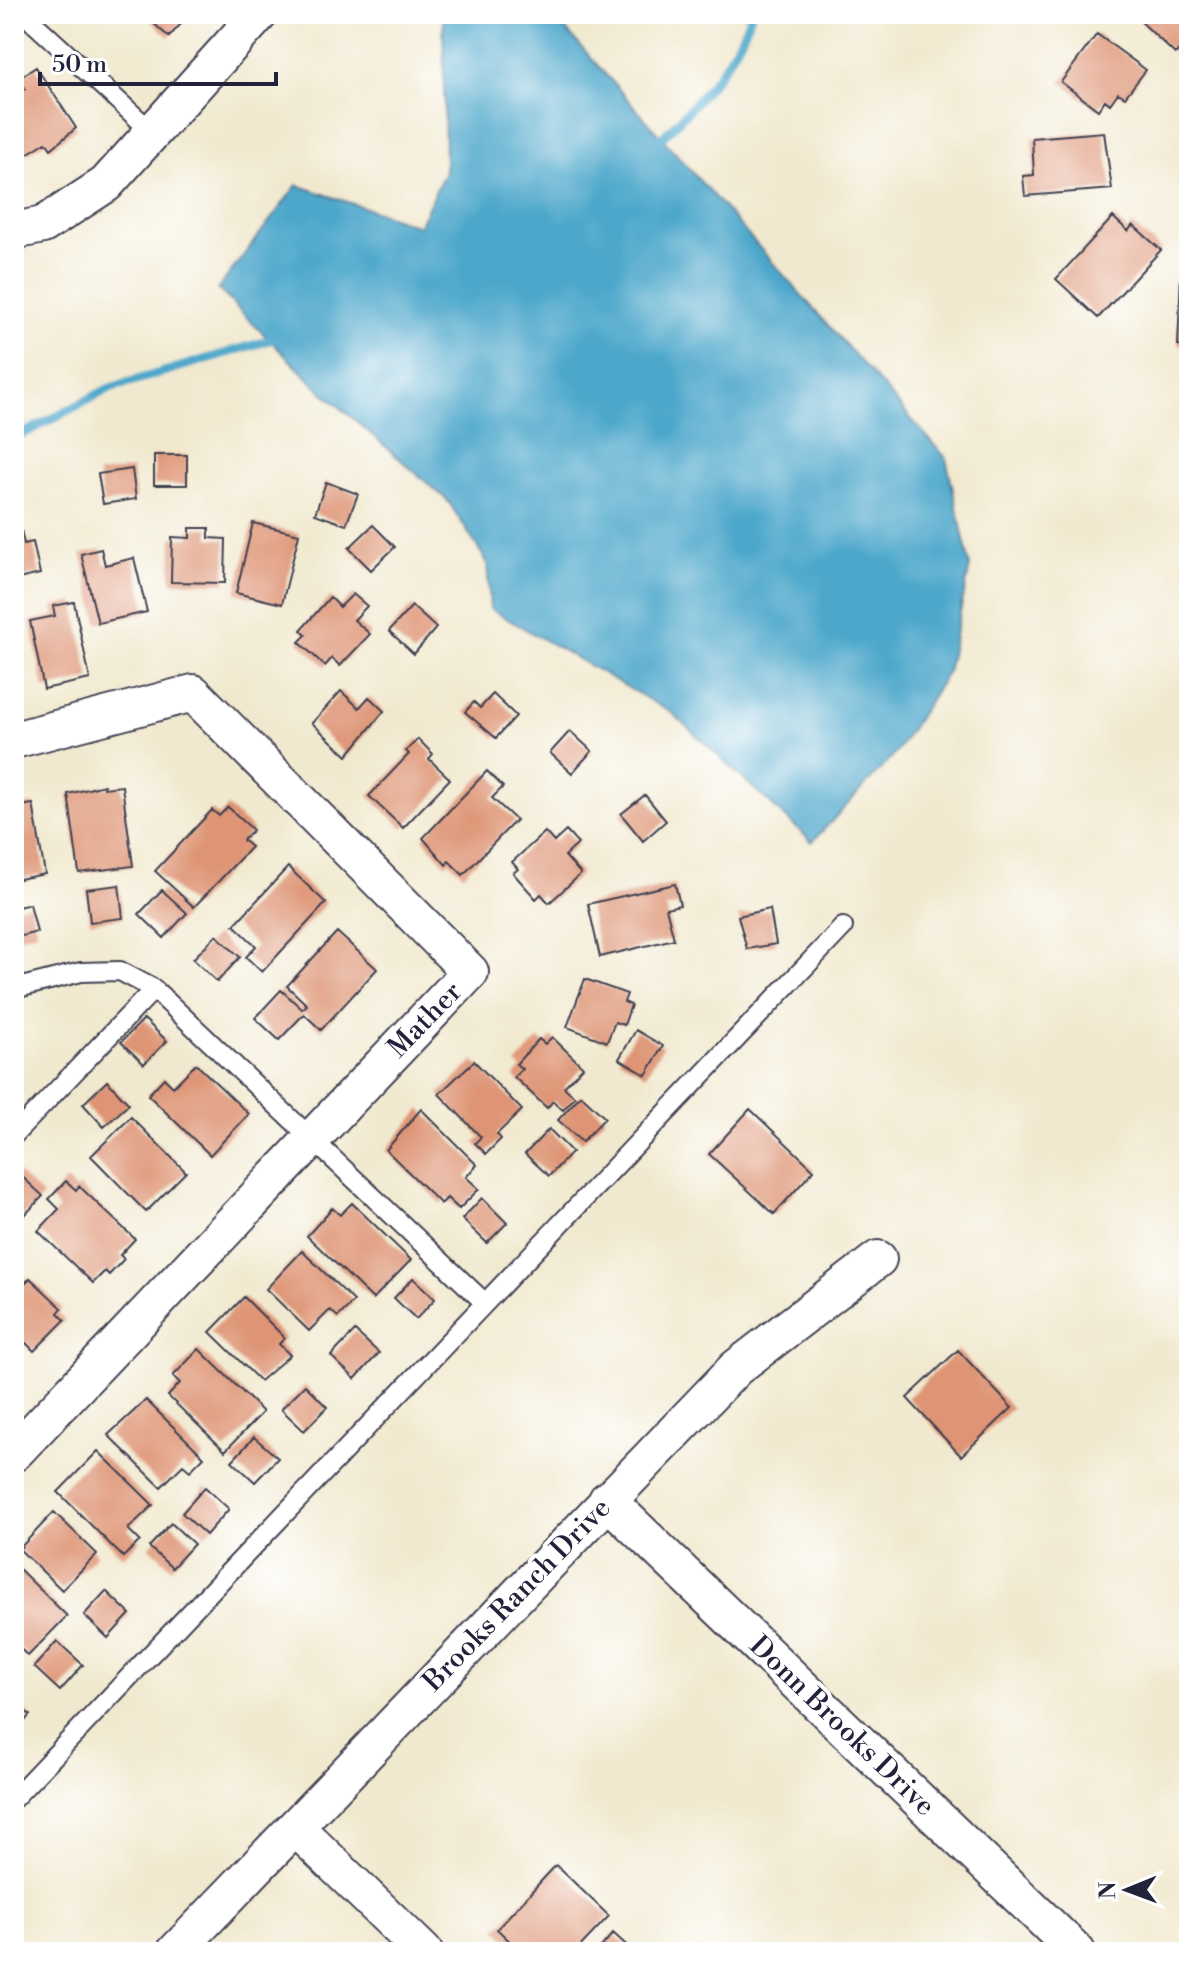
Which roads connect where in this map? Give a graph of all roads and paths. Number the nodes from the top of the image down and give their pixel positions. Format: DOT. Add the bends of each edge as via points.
graph roads {
  1 [pos="24,14"];
  2 [pos="259,14"];
  3 [pos="152,132"];
  4 [pos="14,231"];
  5 [pos="14,740"];
  6 [pos="843,927"];
  7 [pos="14,989"];
  8 [pos="154,989"];
  9 [pos="14,1135"];
  10 [pos="311,1138"];
  11 [pos="878,1259"];
  12 [pos="485,1303"];
  13 [pos="14,1453"];
  14 [pos="607,1500"];
  15 [pos="14,1798"];
  16 [pos="295,1827"];
  17 [pos="175,1952"];
  18 [pos="424,1952"];
  19 [pos="1077,1952"];
  1 -- 3 [label="lane"];
  2 -- 3 [label="street"];
  3 -- 4 [label="street" via="106,184 43,225"];
  5 -- 10 [label="street, Mather" via="193,693 470,972"];
  6 -- 12 [label="lane"];
  7 -- 8 [label="lane" via="81,972 120,971"];
  8 -- 9 [label="lane"];
  8 -- 10 [label="lane"];
  10 -- 12 [label="lane"];
  10 -- 13 [label="street, Mather"];
  11 -- 14 [label="street, Brooks Ranch Drive" via="736,1368"];
  12 -- 15 [label="lane"];
  14 -- 16 [label="street, Brooks Ranch Drive"];
  14 -- 19 [label="street, Donn Brooks Drive"];
  16 -- 17 [label="street, Brooks Ranch Drive"];
  16 -- 18 [label="street"];
}
